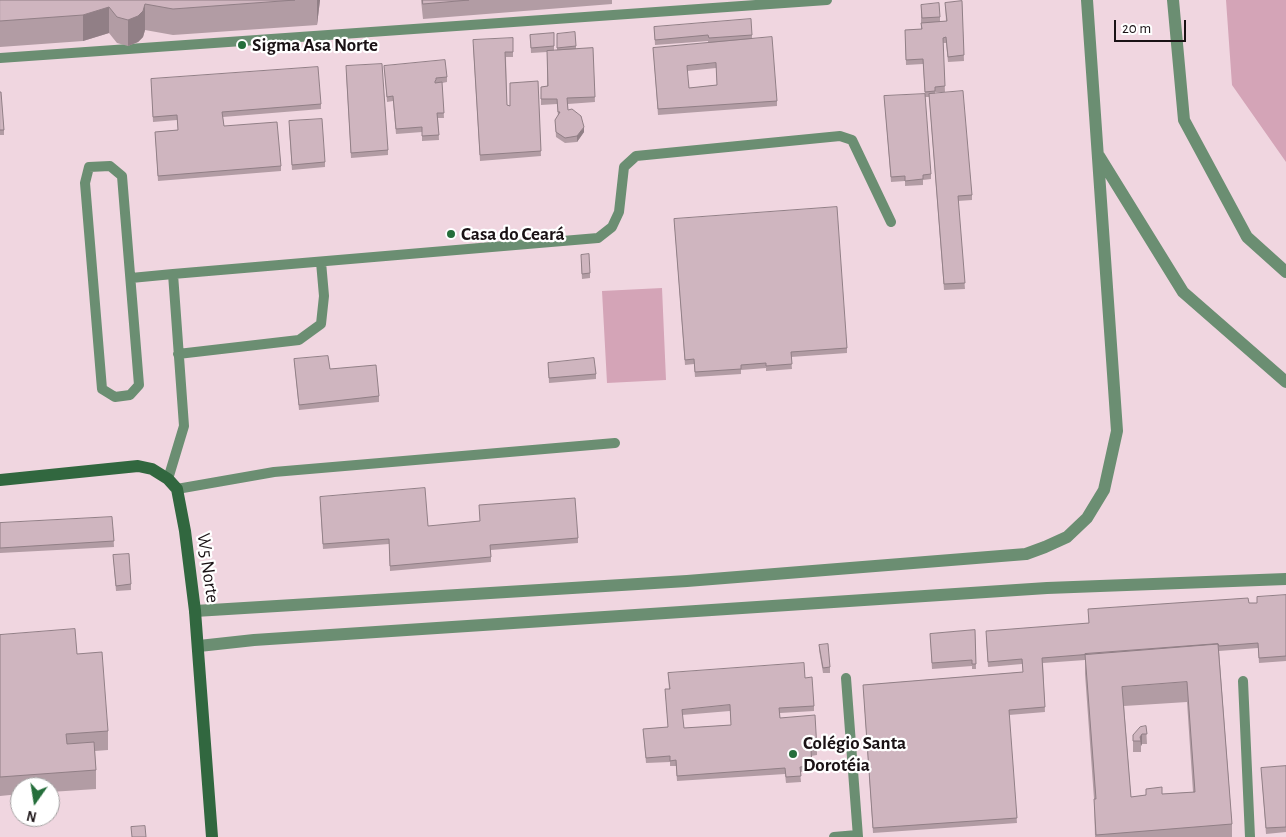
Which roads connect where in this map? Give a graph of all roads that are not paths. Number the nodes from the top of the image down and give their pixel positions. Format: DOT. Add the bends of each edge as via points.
graph roads {
  1 [pos="827,0"];
  2 [pos="1087,0"];
  3 [pos="1173,0"];
  4 [pos="0,58"];
  5 [pos="1098,154"];
  6 [pos="891,222"];
  7 [pos="321,262"];
  8 [pos="1286,272"];
  9 [pos="173,274"];
  10 [pos="131,278"];
  11 [pos="178,354"];
  12 [pos="1286,382"];
  13 [pos="616,443"];
  14 [pos="168,479"];
  15 [pos="0,480"];
  16 [pos="177,489"];
  17 [pos="1286,579"];
  18 [pos="196,611"];
  19 [pos="198,646"];
  20 [pos="846,678"];
  21 [pos="1243,681"];
  22 [pos="857,836"];
  23 [pos="212,837"];
  24 [pos="834,837"];
  25 [pos="1250,837"];
  1 -- 4 [label="lane"];
  2 -- 5 [label="street"];
  3 -- 8 [label="street" via="1184,120 1247,237"];
  5 -- 12 [label="street" via="1183,292"];
  5 -- 18 [label="street" via="1117,431 1104,490 1087,518 1067,536 1026,554 687,581"];
  6 -- 7 [label="lane" via="852,140 840,136 636,156 624,167 619,212 612,227 598,238"];
  7 -- 9 [label="lane"];
  7 -- 11 [label="lane" via="324,296 321,324 299,340"];
  9 -- 10 [label="lane"];
  9 -- 11 [label="lane"];
  10 -- 10 [label="lane" via="139,385 130,395 115,397 102,389 85,182 89,166 110,166 122,176"];
  11 -- 14 [label="lane" via="184,426"];
  13 -- 16 [label="lane" via="274,472"];
  14 -- 15 [label="main road" via="152,469 138,466"];
  14 -- 16 [label="main road"];
  16 -- 18 [label="main road, W5 Norte"];
  17 -- 19 [label="street" via="1047,588"];
  18 -- 19 [label="main road, W5 Norte"];
  19 -- 23 [label="main road, W5 Norte"];
  20 -- 22 [label="lane"];
  21 -- 25 [label="lane"];
  22 -- 24 [label="lane"];
}
